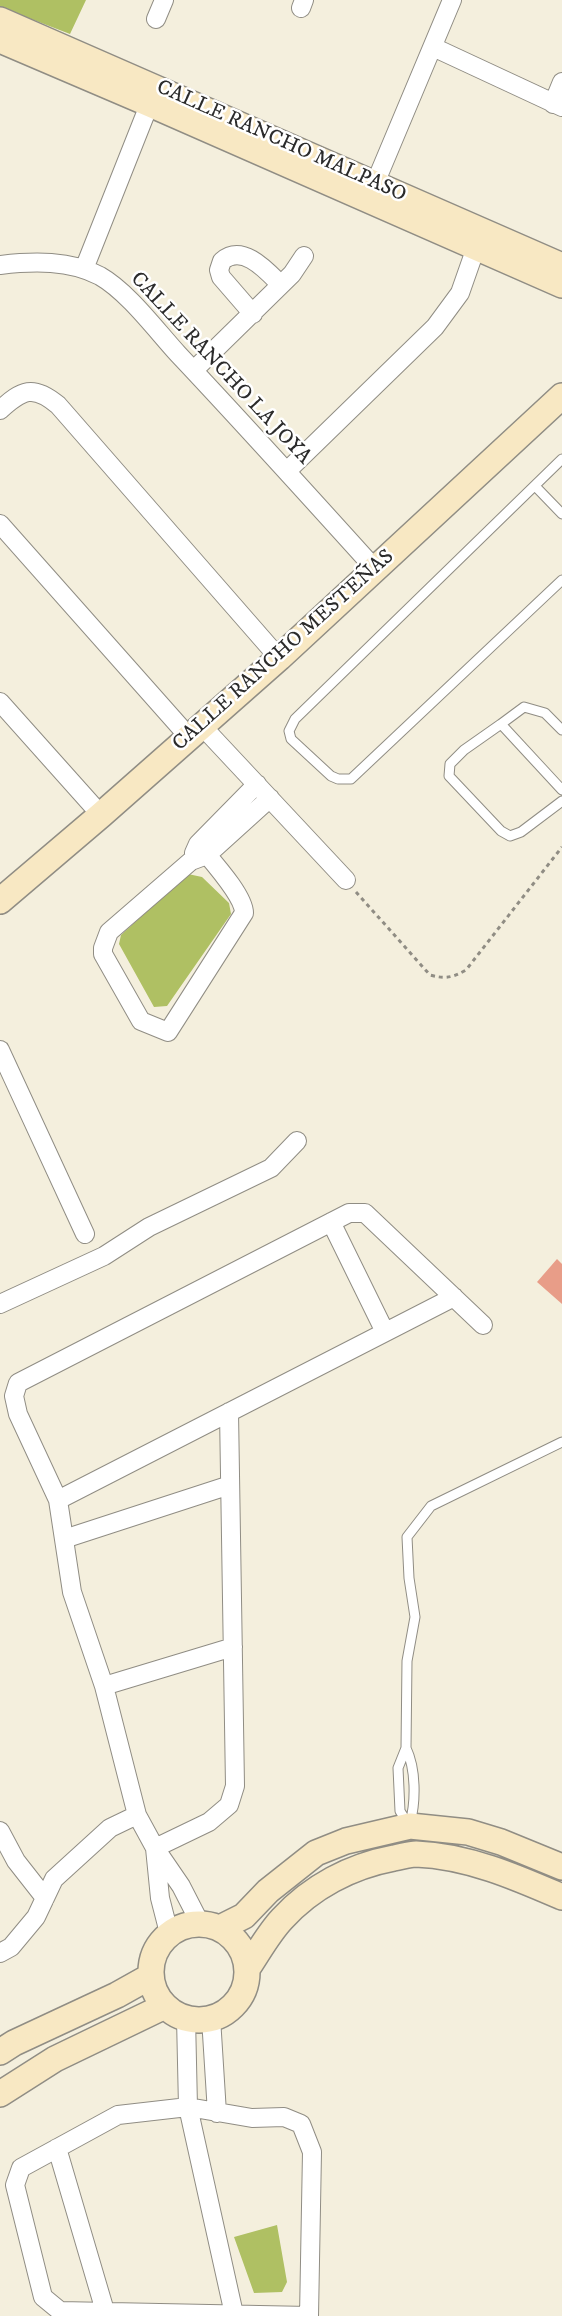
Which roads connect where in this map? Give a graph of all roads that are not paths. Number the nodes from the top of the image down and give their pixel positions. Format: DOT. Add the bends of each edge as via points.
graph roads {
  1 [pos="164,0"];
  2 [pos="452,0"];
  3 [pos="156,19"];
  4 [pos="0,20"];
  5 [pos="0,40"];
  6 [pos="433,47"];
  7 [pos="562,82"];
  8 [pos="153,95"];
  9 [pos="557,105"];
  10 [pos="372,192"];
  11 [pos="479,239"];
  12 [pos="304,256"];
  13 [pos="0,266"];
  14 [pos="562,266"];
  15 [pos="84,269"];
  16 [pos="281,285"];
  17 [pos="562,285"];
  18 [pos="253,314"];
  19 [pos="194,370"];
  20 [pos="562,396"];
  21 [pos="0,410"];
  22 [pos="562,460"];
  23 [pos="287,471"];
  24 [pos="535,486"];
  25 [pos="562,514"];
  26 [pos="0,524"];
  27 [pos="375,569"];
  28 [pos="562,580"];
  29 [pos="279,658"];
  30 [pos="0,702"];
  31 [pos="501,724"];
  32 [pos="562,730"];
  33 [pos="195,731"];
  34 [pos="257,784"];
  35 [pos="562,790"];
  36 [pos="270,798"];
  37 [pos="562,801"];
  38 [pos="101,816"];
  39 [pos="199,853"];
  40 [pos="346,880"];
  41 [pos="4,891"];
  42 [pos="0,1050"];
  43 [pos="297,1141"];
  44 [pos="331,1222"];
  45 [pos="86,1234"];
  46 [pos="454,1297"];
  47 [pos="0,1304"];
  48 [pos="483,1325"];
  49 [pos="385,1332"];
  50 [pos="229,1412"];
  51 [pos="562,1442"];
  52 [pos="230,1485"];
  53 [pos="58,1500"];
  54 [pos="64,1539"];
  55 [pos="233,1647"];
  56 [pos="104,1686"];
  57 [pos="406,1748"];
  58 [pos="137,1815"];
  59 [pos="410,1826"];
  60 [pos="1,1834"];
  61 [pos="155,1848"];
  62 [pos="414,1854"];
  63 [pos="562,1867"];
  64 [pos="562,1897"];
  65 [pos="45,1898"];
  66 [pos="210,1925"];
  67 [pos="170,1933"];
  68 [pos="0,1954"];
  69 [pos="247,1970"];
  70 [pos="151,1976"];
  71 [pos="165,2006"];
  72 [pos="186,2018"];
  73 [pos="211,2018"];
  74 [pos="0,2052"];
  75 [pos="0,2094"];
  76 [pos="188,2107"];
  77 [pos="216,2113"];
  78 [pos="57,2148"];
  79 [pos="105,2312"];
  80 [pos="234,2314"];
  81 [pos="309,2316"];
  1 -- 3 [label="street"];
  2 -- 6 [label="street"];
  4 -- 8 [label="street, CALLE RANCHO MALPASO"];
  5 -- 8 [label="street, CALLE RANCHO MALPASO"];
  6 -- 9 [label="street"];
  6 -- 10 [label="street"];
  7 -- 9 [label="street"];
  8 -- 10 [label="street, CALLE RANCHO MALPASO"];
  8 -- 15 [label="street"];
  10 -- 11 [label="street, CALLE RANCHO MALPASO"];
  11 -- 14 [label="street, CALLE RANCHO MALPASO"];
  11 -- 17 [label="street, CALLE RANCHO MALPASO"];
  11 -- 23 [label="street" via="460,293 435,327"];
  12 -- 16 [label="street"];
  13 -- 15 [label="street, CALLE RANCHO LA JOYA" via="43,262"];
  15 -- 19 [label="street, CALLE RANCHO LA JOYA" via="102,277 125,297"];
  16 -- 18 [label="street"];
  16 -- 18 [label="street" via="258,263 242,256 222,261 221,277"];
  18 -- 19 [label="street"];
  19 -- 23 [label="street, CALLE RANCHO LA JOYA"];
  20 -- 27 [label="street, CALLE RANCHO MESTEÑAS"];
  21 -- 29 [label="street" via="20,394 38,392 66,413"];
  22 -- 24 [label="lane"];
  23 -- 27 [label="street, CALLE RANCHO LA JOYA"];
  24 -- 25 [label="lane"];
  24 -- 28 [label="lane" via="294,719 289,731 291,739 331,776 351,780"];
  26 -- 33 [label="street"];
  27 -- 29 [label="street, CALLE RANCHO MESTEÑAS"];
  29 -- 33 [label="street, CALLE RANCHO MESTEÑAS"];
  30 -- 38 [label="street"];
  31 -- 32 [label="lane" via="524,707 546,713"];
  31 -- 35 [label="lane"];
  31 -- 37 [label="lane" via="464,750 450,764 449,776 501,832 510,836 522,832"];
  33 -- 34 [label="street"];
  33 -- 38 [label="street, CALLE RANCHO MESTEÑAS"];
  34 -- 36 [label="street"];
  34 -- 39 [label="street"];
  36 -- 39 [label="street"];
  36 -- 40 [label="street"];
  38 -- 41 [label="street, CALLE RANCHO MESTEÑAS"];
  39 -- 39 [label="street" via="109,932 103,948 103,954 141,1021 168,1032 244,913 242,902"];
  42 -- 45 [label="street"];
  43 -- 47 [label="street" via="271,1168 149,1228 104,1256"];
  44 -- 46 [label="street" via="349,1213 365,1213"];
  44 -- 49 [label="street"];
  44 -- 53 [label="street" via="18,1383 14,1396 18,1414"];
  46 -- 48 [label="street"];
  46 -- 49 [label="street"];
  49 -- 50 [label="street"];
  50 -- 52 [label="street"];
  50 -- 53 [label="street"];
  51 -- 57 [label="lane" via="431,1506 407,1537 408,1578 415,1617 407,1661"];
  52 -- 54 [label="street"];
  52 -- 55 [label="street"];
  53 -- 54 [label="street"];
  54 -- 56 [label="street" via="72,1592"];
  55 -- 56 [label="street"];
  55 -- 61 [label="street" via="235,1786 229,1805 209,1822"];
  56 -- 58 [label="street"];
  57 -- 59 [label="lane" via="412,1760 414,1811"];
  57 -- 59 [label="lane" via="398,1777 400,1811"];
  58 -- 61 [label="street"];
  58 -- 65 [label="street" via="110,1828 76,1858 54,1879"];
  59 -- 62 [label="street"];
  59 -- 63 [label="street" via="468,1832"];
  59 -- 66 [label="street" via="346,1840 316,1853 268,1891 244,1916"];
  60 -- 65 [label="street" via="16,1861"];
  61 -- 66 [label="street"];
  61 -- 67 [label="street" via="160,1898"];
  62 -- 64 [label="street" via="456,1859 512,1875"];
  62 -- 69 [label="street" via="382,1860 347,1872 314,1890 281,1919"];
  65 -- 68 [label="street" via="36,1917 11,1947"];
  66 -- 67 [label="street" via="184,1926"];
  66 -- 69 [label="street" via="239,1945"];
  67 -- 70 [label="street" via="158,1945 152,1960"];
  69 -- 73 [label="street" via="245,1986 238,2000 226,2012"];
  70 -- 71 [label="street" via="155,1992"];
  70 -- 74 [label="street"];
  71 -- 72 [label="street"];
  71 -- 75 [label="street" via="56,2060"];
  72 -- 73 [label="street"];
  72 -- 76 [label="street"];
  73 -- 77 [label="street"];
  76 -- 77 [label="street"];
  76 -- 78 [label="street" via="118,2115"];
  76 -- 80 [label="street"];
  77 -- 81 [label="street" via="252,2118 284,2117 301,2124 312,2152"];
  78 -- 79 [label="street"];
  78 -- 79 [label="street" via="21,2168 15,2185 43,2297 60,2311"];
  79 -- 80 [label="street"];
  80 -- 81 [label="street"];
}
